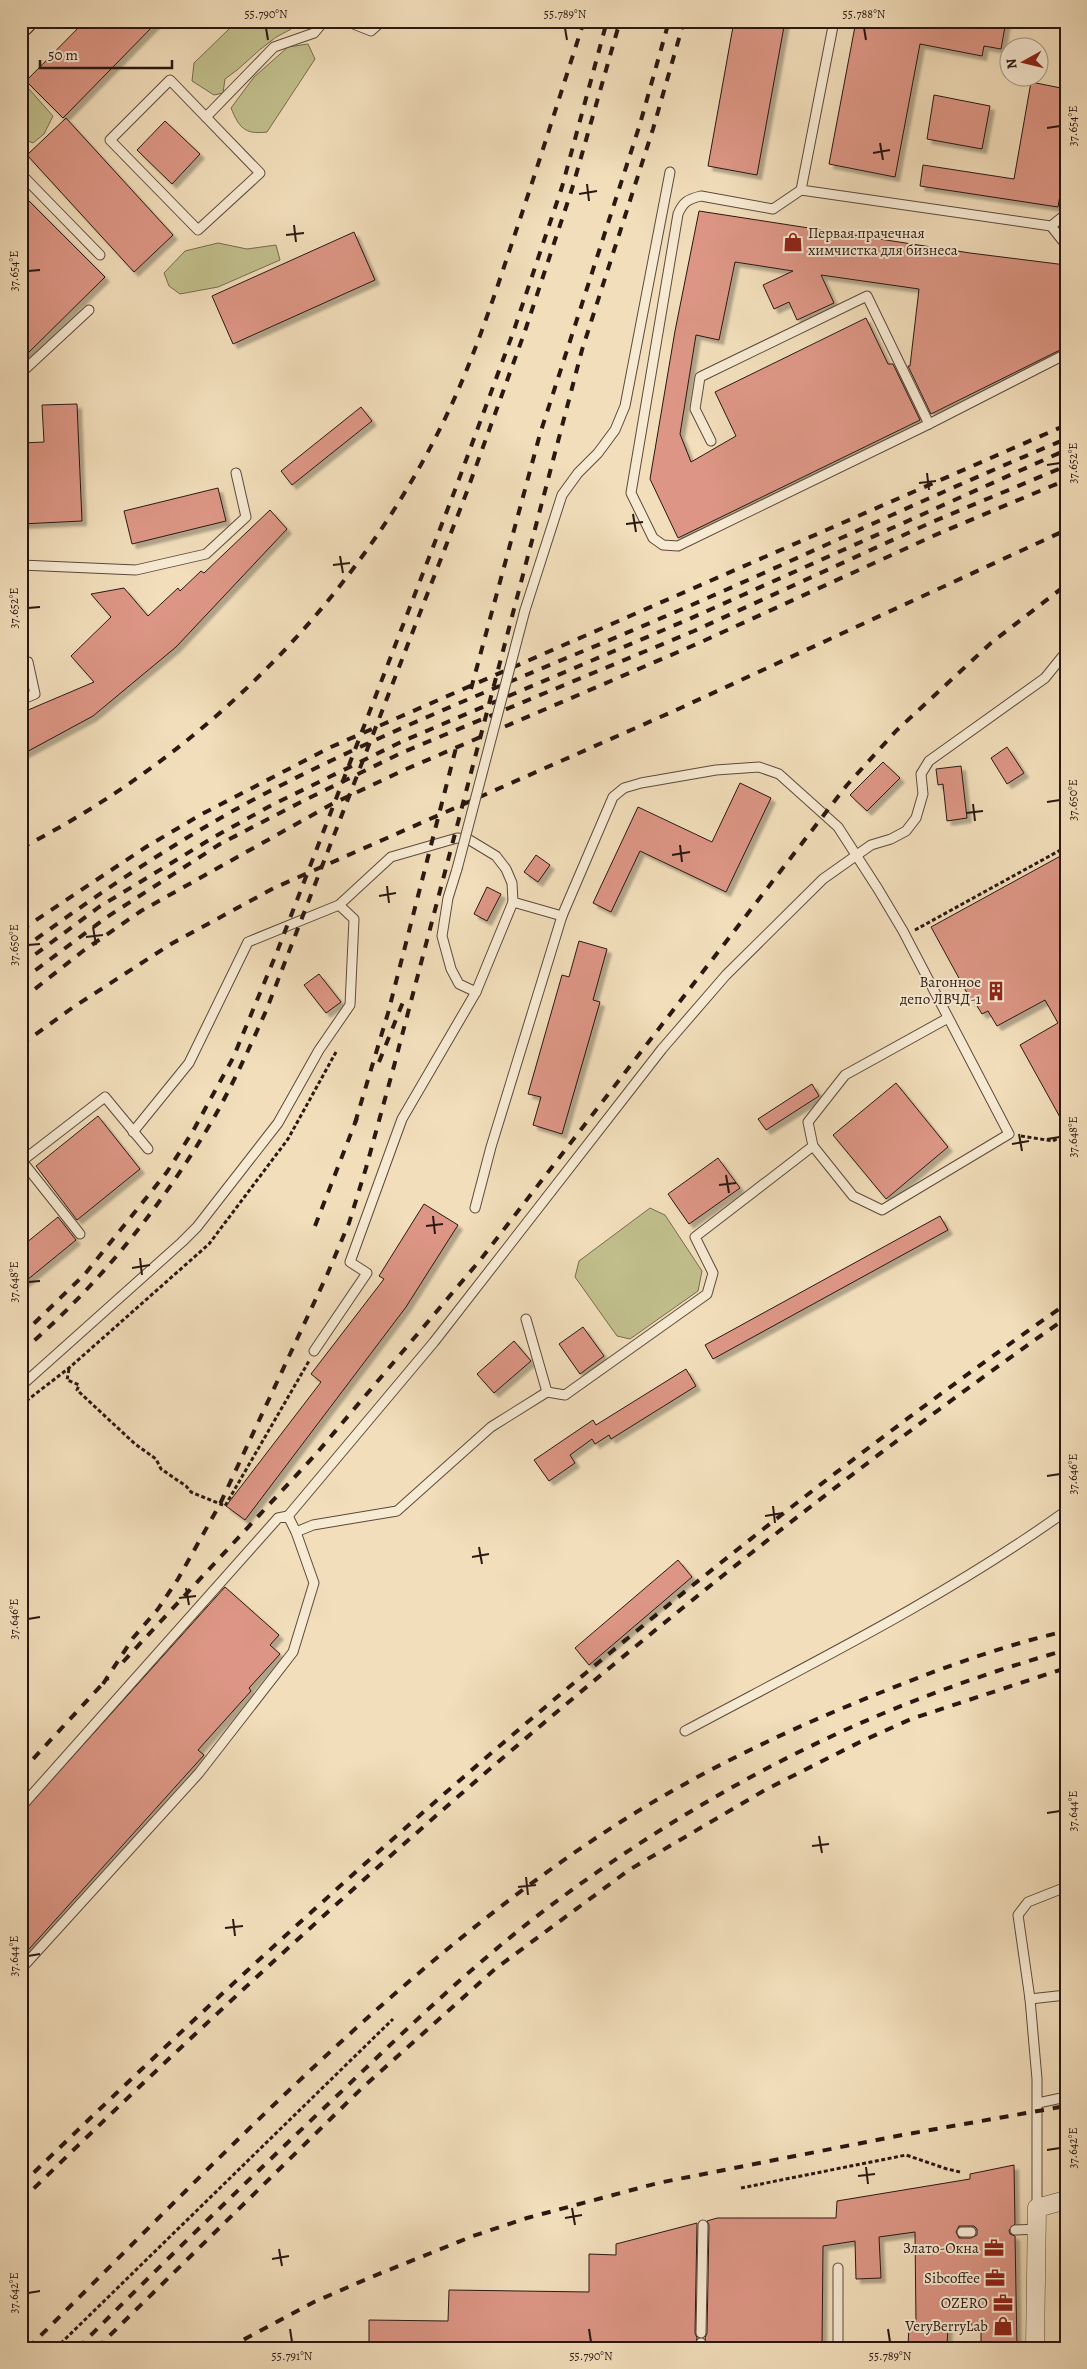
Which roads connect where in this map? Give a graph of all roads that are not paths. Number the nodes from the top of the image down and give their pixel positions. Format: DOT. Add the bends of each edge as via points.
graph roads {
  1 [pos="324,21"];
  2 [pos="346,21"];
  3 [pos="382,21"];
  4 [pos="834,21"];
  5 [pos="206,117"];
  6 [pos="670,172"];
  7 [pos="21,174"];
  8 [pos="801,190"];
  9 [pos="1066,214"];
  10 [pos="1051,226"];
  11 [pos="1066,245"];
  12 [pos="100,255"];
  13 [pos="89,310"];
  14 [pos="1066,354"];
  15 [pos="21,373"];
  16 [pos="929,424"];
  17 [pos="711,441"];
  18 [pos="236,473"];
  19 [pos="21,565"];
  20 [pos="1066,652"];
  21 [pos="21,662"];
  22 [pos="21,700"];
  23 [pos="856,856"];
  24 [pos="514,902"];
  25 [pos="339,906"];
  26 [pos="562,916"];
  27 [pos="476,992"];
  28 [pos="948,1018"];
  29 [pos="134,1132"];
  30 [pos="813,1146"];
  31 [pos="148,1149"];
  32 [pos="474,1208"];
  33 [pos="80,1234"];
  34 [pos="526,1319"];
  35 [pos="314,1351"];
  36 [pos="21,1386"];
  37 [pos="547,1392"];
  38 [pos="1066,1511"];
  39 [pos="288,1516"];
  40 [pos="296,1532"];
  41 [pos="685,1731"];
  42 [pos="21,1807"];
  43 [pos="1066,1887"];
  44 [pos="21,1969"];
  45 [pos="1066,1995"];
  46 [pos="1030,1999"];
  47 [pos="1066,2097"];
  48 [pos="1038,2103"];
  49 [pos="1066,2200"];
  50 [pos="1037,2208"];
  51 [pos="703,2225"];
  52 [pos="1037,2229"];
  53 [pos="1015,2230"];
  54 [pos="962,2232"];
  55 [pos="971,2232"];
  56 [pos="838,2268"];
  57 [pos="701,2332"];
  58 [pos="838,2348"];
  59 [pos="1035,2348"];
  1 -- 5 [label="lane" via="314,33 274,47"];
  2 -- 3 [label="lane" via="371,31"];
  4 -- 8 [label="lane"];
  5 -- 5 [label="lane" via="260,173 198,230 110,140 170,80"];
  6 -- 27 [label="lane, bridge" via="625,406 615,430 562,495 525,610 448,898 442,936 451,969 459,984"];
  7 -- 12 [label="lane"];
  8 -- 10 [label="lane"];
  8 -- 16 [label="lane" via="773,209 700,196 682,204 631,493 653,538 663,545 678,546"];
  9 -- 10 [label="lane"];
  10 -- 11 [label="lane"];
  13 -- 15 [label="lane"];
  14 -- 16 [label="lane"];
  16 -- 17 [label="lane" via="867,296 700,377 695,409"];
  18 -- 19 [label="lane" via="246,518 206,554 136,570"];
  20 -- 23 [label="lane" via="1045,678 928,761 921,774 923,794 916,818 906,831 871,845"];
  21 -- 22 [label="lane" via="28,662 34,694"];
  23 -- 26 [label="lane" via="838,827 824,813 779,774 759,767 716,770 641,783 624,788 613,797"];
  23 -- 28 [label="lane" via="905,935"];
  23 -- 39 [label="lane" via="823,879 747,954 662,1049 434,1342"];
  24 -- 25 [label="lane" via="512,883 496,856 468,839 457,838 391,857"];
  24 -- 26 [label="lane"];
  24 -- 27 [label="lane"];
  25 -- 29 [label="lane" via="248,942 189,1063"];
  25 -- 36 [label="lane" via="354,920 350,1005 319,1050 278,1123 182,1242"];
  26 -- 32 [label="lane"];
  27 -- 35 [label="lane" via="402,1119 350,1262 367,1273"];
  28 -- 30 [label="lane" via="845,1075 808,1122"];
  28 -- 30 [label="lane" via="1009,1134 882,1210 853,1196"];
  29 -- 31 [label="lane"];
  29 -- 33 [label="lane" via="105,1097 22,1161"];
  30 -- 37 [label="lane" via="695,1237 713,1273 707,1294 565,1395"];
  34 -- 37 [label="lane"];
  37 -- 40 [label="lane" via="491,1427 397,1511 313,1525"];
  38 -- 41 [label="lane" via="1012,1550 896,1619"];
  39 -- 40 [label="lane"];
  39 -- 42 [label="lane" via="278,1518"];
  40 -- 44 [label="lane" via="314,1583 293,1652 199,1773"];
  43 -- 46 [label="lane" via="1028,1902 1018,1915"];
  45 -- 46 [label="lane"];
  46 -- 48 [label="lane"];
  47 -- 48 [label="lane"];
  48 -- 50 [label="lane"];
  49 -- 50 [label="street"];
  50 -- 52 [label="street"];
  51 -- 57 [label="lane"];
  52 -- 53 [label="lane"];
  52 -- 59 [label="street"];
  54 -- 55 [label="lane"];
  56 -- 58 [label="lane"];
}
